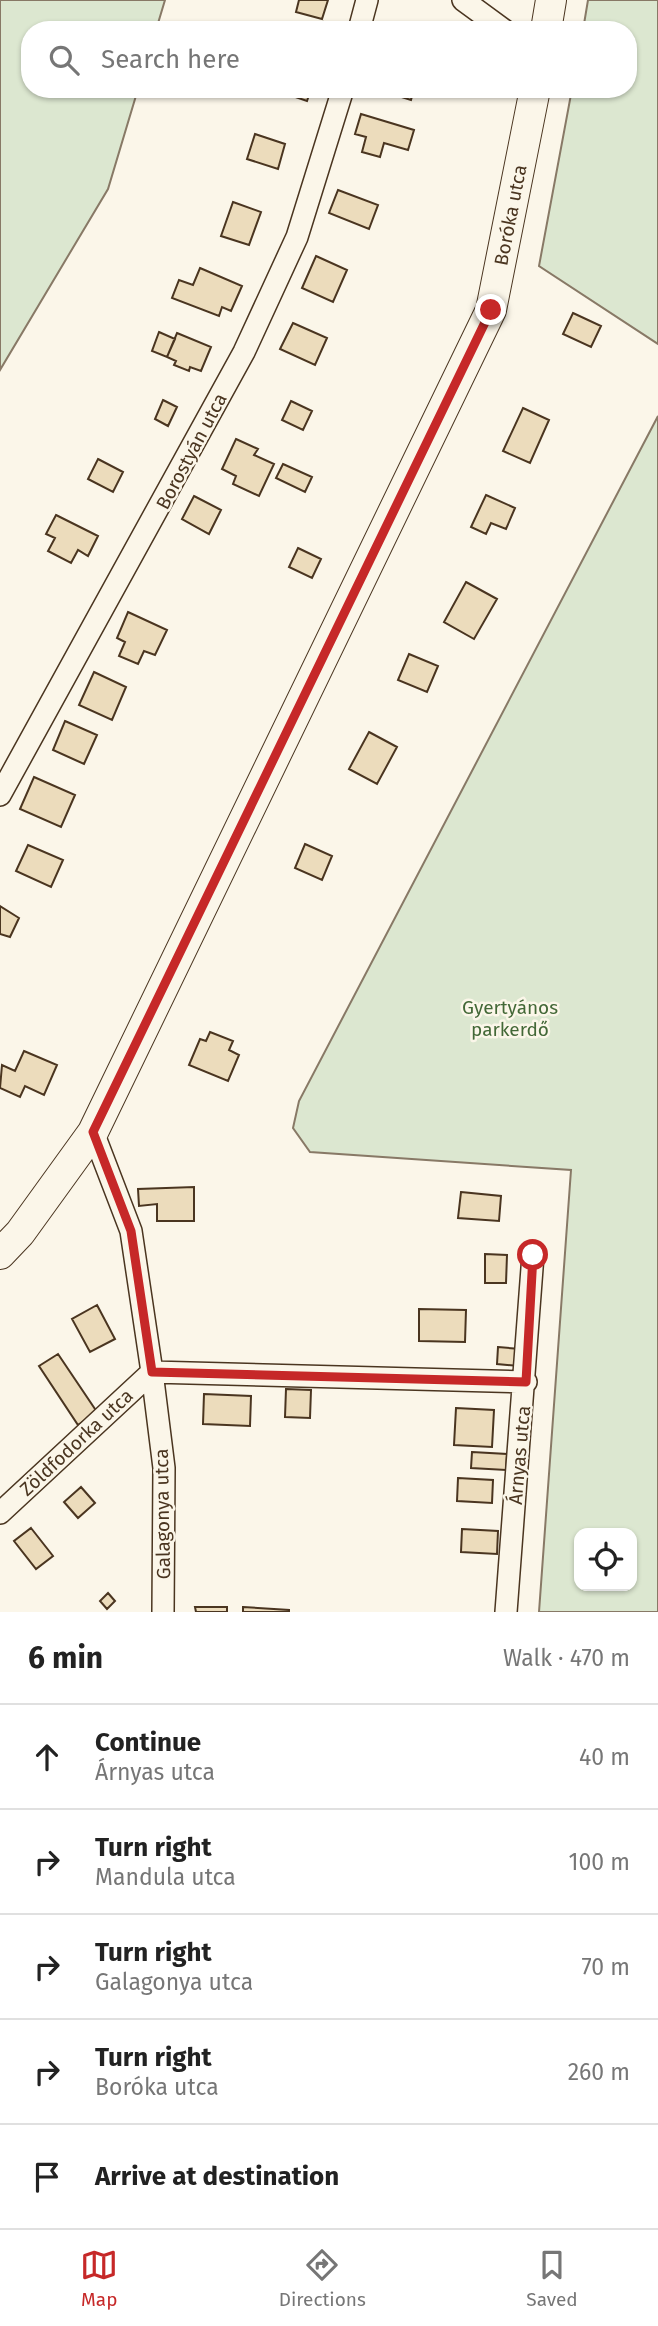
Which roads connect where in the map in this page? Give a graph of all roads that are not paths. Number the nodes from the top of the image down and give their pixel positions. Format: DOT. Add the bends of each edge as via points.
graph roads {
  1 [pos="367,0"];
  2 [pos="463,0"];
  3 [pos="551,0"];
  4 [pos="361,21"];
  5 [pos="492,21"];
  6 [pos="548,21"];
  7 [pos="340,98"];
  8 [pos="533,98"];
  9 [pos="0,795"];
  10 [pos="93,1132"];
  11 [pos="0,1254"];
  12 [pos="533,1255"];
  13 [pos="152,1372"];
  14 [pos="526,1382"];
  15 [pos="0,1513"];
  16 [pos="163,1612"];
  17 [pos="506,1612"];
  1 -- 4 [label="street"];
  2 -- 5 [label="street"];
  3 -- 6 [label="street"];
  7 -- 9 [label="street, Borostyán utca" via="297,237 244,352"];
  8 -- 10 [label="street, Boróka utca" via="491,310"];
  10 -- 11 [label="street, Boróka utca"];
  10 -- 13 [label="street, Galagonya utca" via="131,1231"];
  12 -- 14 [label="street, Árnyas utca"];
  13 -- 14 [label="street"];
  13 -- 15 [label="street, Zöldfodorka utca"];
  13 -- 16 [label="street, Galagonya utca" via="164,1468"];
  14 -- 17 [label="street, Árnyas utca"];
}
